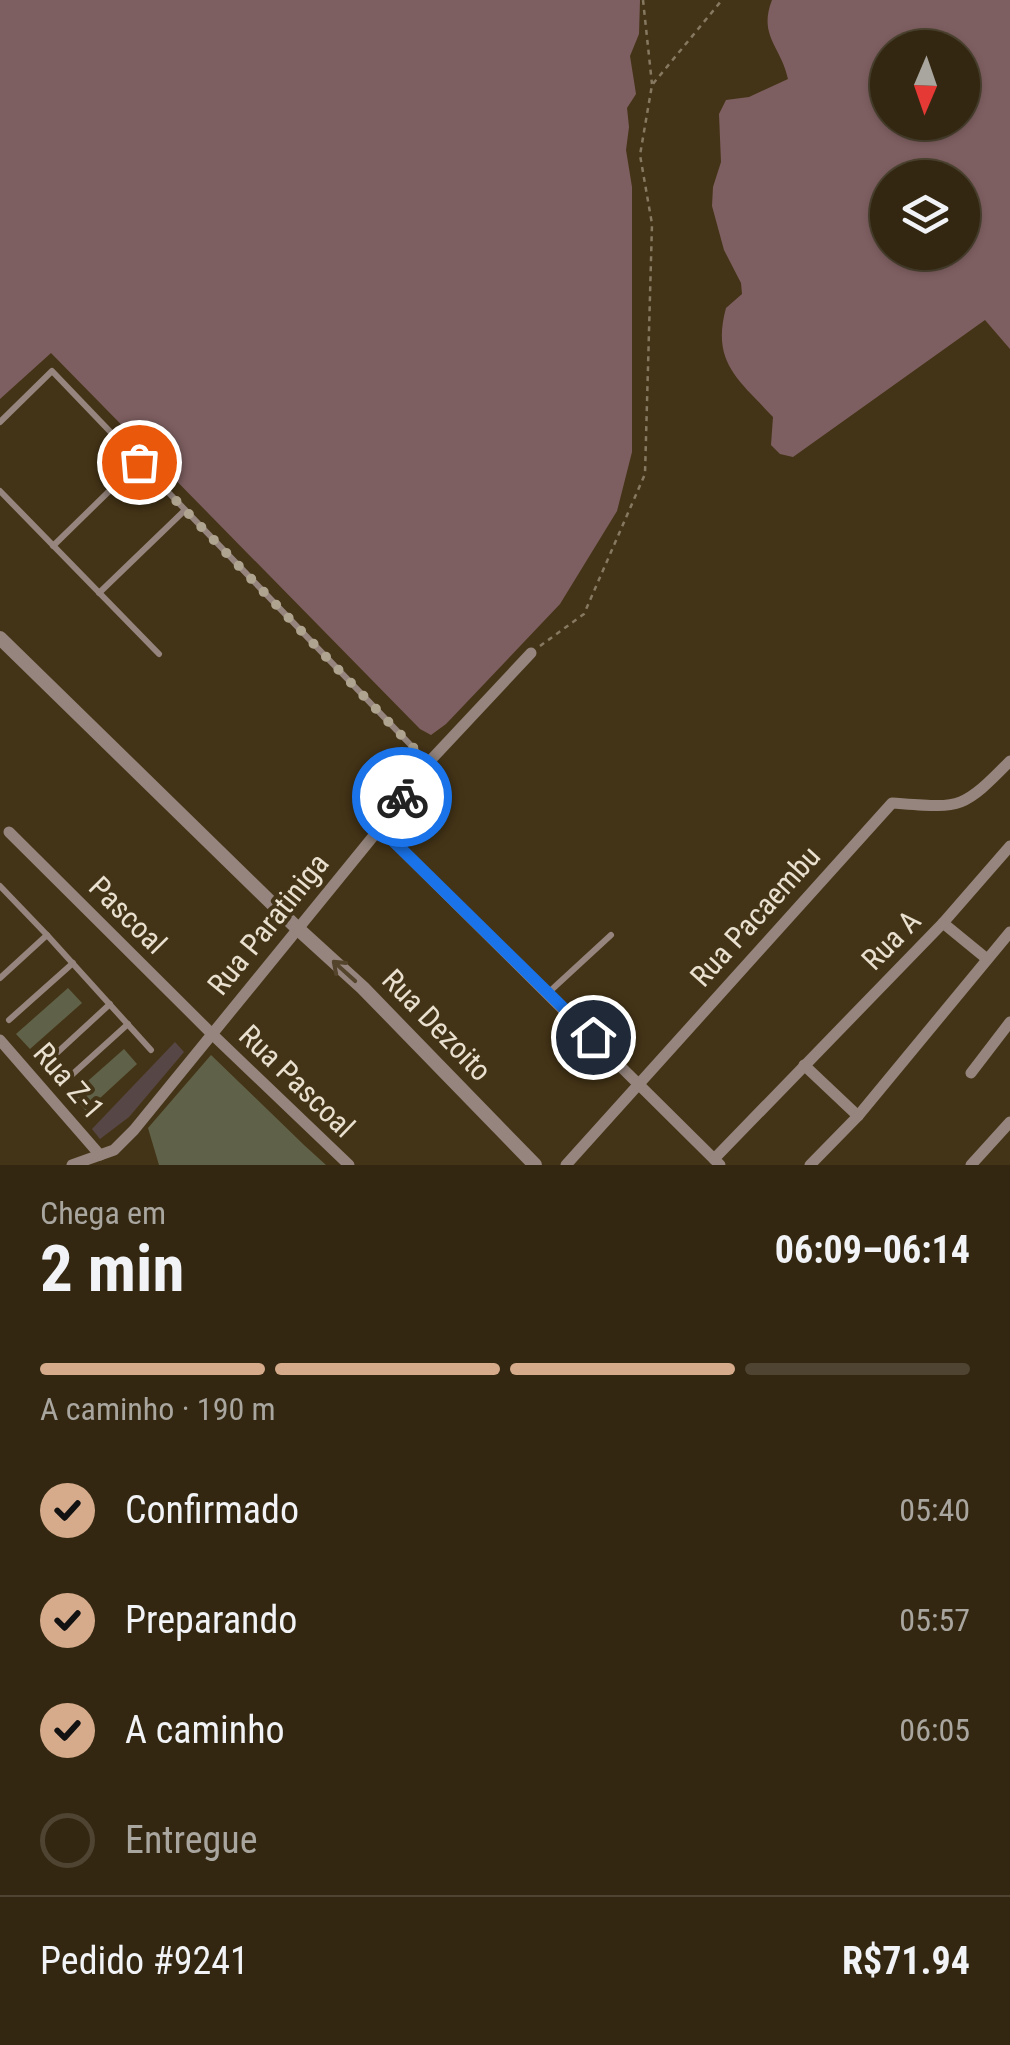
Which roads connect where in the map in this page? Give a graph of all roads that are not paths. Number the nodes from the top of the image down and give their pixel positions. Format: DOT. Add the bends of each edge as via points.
graph roads {
  1 [pos="0,422"];
  2 [pos="139,462"];
  3 [pos="0,491"];
  4 [pos="185,510"];
  5 [pos="53,546"];
  6 [pos="99,592"];
  7 [pos="0,638"];
  8 [pos="531,653"];
  9 [pos="158,654"];
  10 [pos="1010,761"];
  11 [pos="428,763"];
  12 [pos="380,828"];
  13 [pos="9,832"];
  14 [pos="1010,846"];
  15 [pos="1,890"];
  16 [pos="943,924"];
  17 [pos="296,927"];
  18 [pos="1010,932"];
  19 [pos="47,935"];
  20 [pos="611,935"];
  21 [pos="987,959"];
  22 [pos="72,963"];
  23 [pos="0,978"];
  24 [pos="548,993"];
  25 [pos="110,1004"];
  26 [pos="9,1020"];
  27 [pos="1010,1022"];
  28 [pos="128,1024"];
  29 [pos="210,1033"];
  30 [pos="3,1047"];
  31 [pos="151,1050"];
  32 [pos="47,1062"];
  33 [pos="804,1065"];
  34 [pos="971,1073"];
  35 [pos="65,1082"];
  36 [pos="638,1082"];
  37 [pos="858,1116"];
  38 [pos="1010,1122"];
  39 [pos="100,1155"];
  40 [pos="717,1162"];
  41 [pos="72,1165"];
  42 [pos="349,1165"];
  43 [pos="535,1165"];
  44 [pos="566,1165"];
  45 [pos="810,1165"];
  46 [pos="971,1165"];
  1 -- 2 [label="lane" via="52,372"];
  2 -- 4 [label="lane"];
  2 -- 5 [label="lane"];
  3 -- 5 [label="lane"];
  4 -- 6 [label="lane"];
  4 -- 11 [label="lane"];
  5 -- 6 [label="lane"];
  6 -- 9 [label="lane"];
  7 -- 17 [label="street, Rua Dezoito"];
  8 -- 11 [label="street, Rua Paratiniga"];
  10 -- 36 [label="street, Rua Pacaembu" via="973,798 946,807 892,803"];
  11 -- 12 [label="street, Rua Paratiniga"];
  12 -- 17 [label="street, Rua Paratiniga"];
  12 -- 24 [label="street"];
  13 -- 29 [label="street, Pascoal"];
  14 -- 16 [label="street, Rua A"];
  15 -- 19 [label="lane"];
  16 -- 21 [label="street"];
  16 -- 33 [label="street, Rua A"];
  17 -- 29 [label="street, Rua Paratiniga"];
  43 -- 17 [label="street, Rua Dezoito, one-way"];
  18 -- 21 [label="street"];
  19 -- 22 [label="lane"];
  19 -- 23 [label="lane"];
  20 -- 24 [label="lane"];
  21 -- 37 [label="street"];
  22 -- 25 [label="lane"];
  22 -- 26 [label="lane"];
  24 -- 36 [label="street"];
  25 -- 28 [label="lane"];
  25 -- 32 [label="lane"];
  27 -- 34 [label="street"];
  28 -- 31 [label="lane"];
  28 -- 35 [label="lane"];
  29 -- 39 [label="street, Rua Paratiniga" via="134,1130"];
  29 -- 42 [label="street, Rua Pascoal"];
  30 -- 39 [label="street, Rua Z-1"];
  33 -- 37 [label="street"];
  33 -- 40 [label="street, Rua A"];
  36 -- 40 [label="street"];
  36 -- 44 [label="street, Rua Pacaembu"];
  37 -- 45 [label="street"];
  38 -- 46 [label="street"];
  39 -- 41 [label="street, Rua Paratiniga"];
}
